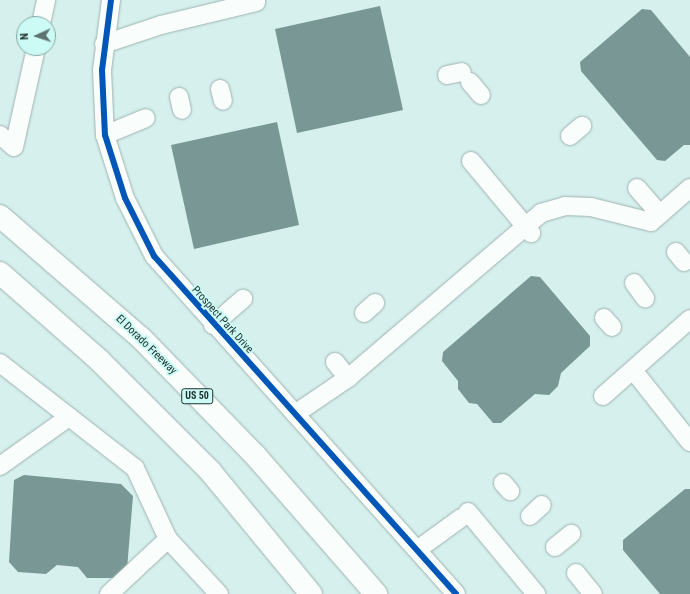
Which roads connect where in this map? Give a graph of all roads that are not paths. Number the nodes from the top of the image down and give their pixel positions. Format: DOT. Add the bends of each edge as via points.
graph roads {
  1 [pos="46,0"];
  2 [pos="111,0"];
  3 [pos="246,7"];
  4 [pos="208,14"];
  5 [pos="43,16"];
  6 [pos="104,44"];
  7 [pos="34,56"];
  8 [pos="146,118"];
  9 [pos="0,135"];
  10 [pos="105,135"];
  11 [pos="471,161"];
  12 [pos="637,188"];
  13 [pos="688,195"];
  14 [pos="660,214"];
  15 [pos="0,216"];
  16 [pos="528,229"];
  17 [pos="0,273"];
  18 [pos="634,283"];
  19 [pos="645,298"];
  20 [pos="243,299"];
  21 [pos="690,319"];
  22 [pos="213,325"];
  23 [pos="335,362"];
  24 [pos="0,363"];
  25 [pos="633,370"];
  26 [pos="348,378"];
  27 [pos="603,396"];
  28 [pos="295,414"];
  29 [pos="69,417"];
  30 [pos="689,440"];
  31 [pos="0,466"];
  32 [pos="571,534"];
  33 [pos="168,539"];
  34 [pos="555,547"];
  35 [pos="418,550"];
  36 [pos="576,573"];
  37 [pos="109,594"];
  38 [pos="219,594"];
  39 [pos="311,594"];
  40 [pos="376,594"];
  41 [pos="456,594"];
  42 [pos="536,594"];
  43 [pos="593,594"];
  1 -- 5 [label="street"];
  2 -- 6 [label="street, Prospect Park Drive"];
  3 -- 4 [label="street"];
  4 -- 6 [label="street"];
  6 -- 10 [label="street, Prospect Park Drive"];
  7 -- 9 [label="street" via="14,147"];
  8 -- 10 [label="street"];
  10 -- 22 [label="street, Prospect Park Drive" via="140,234 154,256"];
  11 -- 16 [label="street"];
  12 -- 14 [label="street"];
  13 -- 14 [label="street"];
  14 -- 16 [label="street" via="651,222 624,213 581,212 565,206 541,213"];
  15 -- 40 [label="highway, El Dorado Freeway / US 50" via="141,338 254,454"];
  16 -- 26 [label="street"];
  17 -- 39 [label="highway" via="100,361 204,466"];
  18 -- 19 [label="street"];
  20 -- 22 [label="street"];
  21 -- 25 [label="street"];
  22 -- 28 [label="street, Prospect Park Drive"];
  23 -- 26 [label="street"];
  24 -- 29 [label="street"];
  25 -- 27 [label="street"];
  25 -- 30 [label="street"];
  26 -- 28 [label="street"];
  28 -- 35 [label="street, Prospect Park Drive"];
  29 -- 31 [label="street"];
  29 -- 33 [label="street" via="135,468"];
  32 -- 34 [label="street"];
  33 -- 37 [label="street"];
  33 -- 38 [label="street"];
  35 -- 41 [label="street, Prospect Park Drive"];
  35 -- 42 [label="street" via="464,515"];
  36 -- 43 [label="street"];
}
